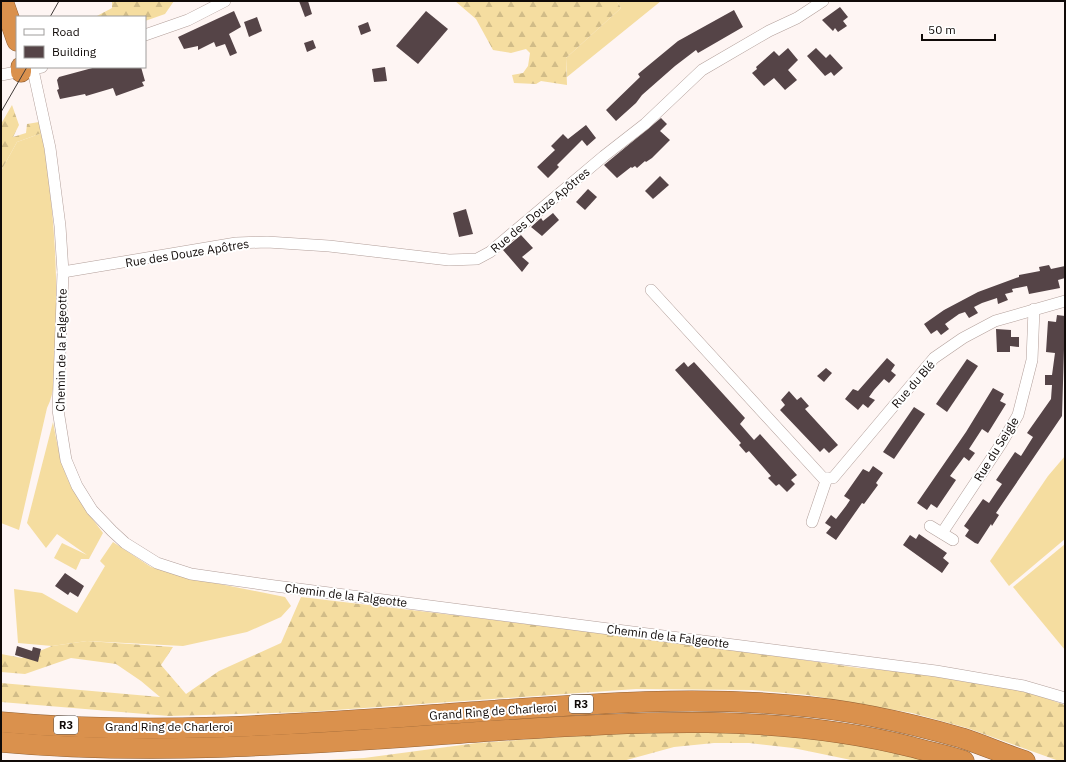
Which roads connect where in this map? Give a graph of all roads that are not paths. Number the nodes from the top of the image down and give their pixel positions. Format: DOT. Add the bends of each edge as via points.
graph roads {
  1 [pos="3,1"];
  2 [pos="12,1"];
  3 [pos="225,1"];
  4 [pos="823,1"];
  5 [pos="19,16"];
  6 [pos="146,35"];
  7 [pos="16,37"];
  8 [pos="30,69"];
  9 [pos="1,75"];
  10 [pos="63,272"];
  11 [pos="650,290"];
  12 [pos="1065,301"];
  13 [pos="1034,309"];
  14 [pos="828,478"];
  15 [pos="812,522"];
  16 [pos="930,526"];
  17 [pos="942,533"];
  18 [pos="953,540"];
  19 [pos="1065,698"];
  20 [pos="1,722"];
  21 [pos="1,742"];
  22 [pos="964,761"];
  23 [pos="1025,761"];
  1 -- 7 [label="highway"];
  2 -- 5 [label="highway"];
  3 -- 6 [label="street" via="188,20"];
  4 -- 10 [label="street, Rue des Douze Apôtres" via="702,70 645,124 490,252 478,259 448,260 329,246 268,242 236,244"];
  8 -- 9 [label="street"];
  8 -- 10 [label="street, Chemin de la Falgeotte" via="50,148"];
  10 -- 19 [label="street, Chemin de la Falgeotte" via="58,410 66,460 77,486 92,510 125,543 157,563 191,574 275,586 936,671 1024,686"];
  11 -- 14 [label="street" via="823,478"];
  12 -- 13 [label="street, Rue du Blé"];
  13 -- 14 [label="street, Rue du Blé" via="995,321 934,358 833,478"];
  13 -- 17 [label="street, Rue du Seigle" via="1032,360 1018,415 1002,444"];
  14 -- 15 [label="street"];
  16 -- 17 [label="street"];
  17 -- 18 [label="street"];
  20 -- 23 [label="highway, Grand Ring de Charleroi / R3" via="124,727 252,725 610,702 702,700 791,705 874,717 961,738"];
  21 -- 22 [label="highway, Grand Ring de Charleroi / R3" via="95,747 247,746 613,723 701,721 789,726 870,737"];
}
